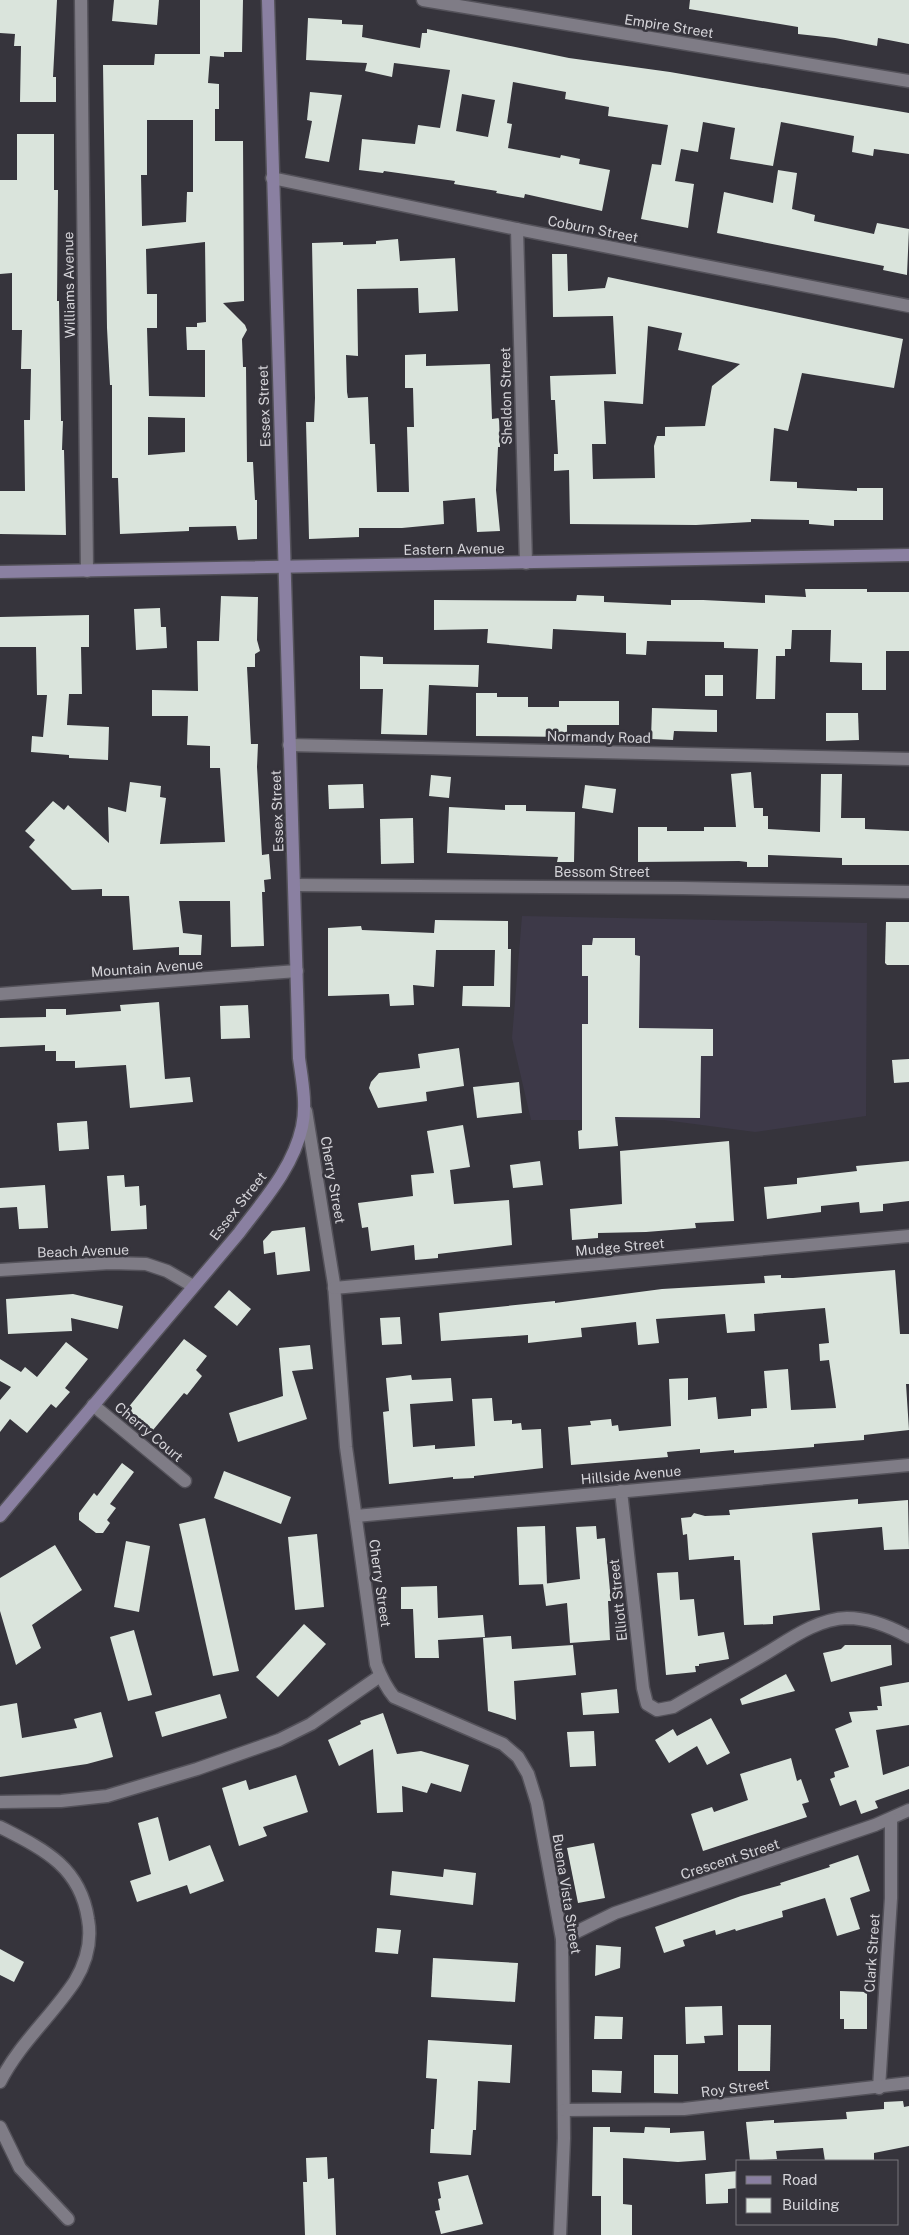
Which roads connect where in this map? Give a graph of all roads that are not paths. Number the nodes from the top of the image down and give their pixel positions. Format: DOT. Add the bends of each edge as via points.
graph roads {
  1 [pos="81,0"];
  2 [pos="268,0"];
  3 [pos="423,0"];
  4 [pos="909,81"];
  5 [pos="272,178"];
  6 [pos="517,229"];
  7 [pos="909,306"];
  8 [pos="909,555"];
  9 [pos="526,562"];
  10 [pos="284,567"];
  11 [pos="87,571"];
  12 [pos="0,572"];
  13 [pos="289,745"];
  14 [pos="909,759"];
  15 [pos="295,885"];
  16 [pos="909,892"];
  17 [pos="297,972"];
  18 [pos="0,994"];
  19 [pos="303,1088"];
  20 [pos="909,1236"];
  21 [pos="0,1270"];
  22 [pos="193,1286"];
  23 [pos="334,1288"];
  24 [pos="94,1405"];
  25 [pos="909,1465"];
  26 [pos="185,1481"];
  27 [pos="621,1491"];
  28 [pos="0,1516"];
  29 [pos="356,1516"];
  30 [pos="909,1637"];
  31 [pos="380,1676"];
  32 [pos="0,1802"];
  33 [pos="909,1810"];
  34 [pos="891,1819"];
  35 [pos="0,1827"];
  36 [pos="562,1939"];
  37 [pos="0,2082"];
  38 [pos="909,2083"];
  39 [pos="879,2088"];
  40 [pos="564,2110"];
  41 [pos="0,2128"];
  42 [pos="68,2219"];
  43 [pos="560,2235"];
  1 -- 11 [label="street, Williams Avenue"];
  2 -- 5 [label="main road, Essex Street"];
  3 -- 4 [label="street, Empire Street"];
  5 -- 6 [label="street, Coburn Street"];
  5 -- 10 [label="main road, Essex Street"];
  6 -- 7 [label="street, Coburn Street"];
  6 -- 9 [label="street, Sheldon Street"];
  8 -- 9 [label="main road, Eastern Avenue"];
  9 -- 10 [label="main road, Eastern Avenue"];
  10 -- 11 [label="main road, Eastern Avenue"];
  10 -- 13 [label="main road, Essex Street"];
  11 -- 12 [label="main road, Eastern Avenue"];
  13 -- 14 [label="street, Normandy Road"];
  13 -- 15 [label="main road, Essex Street"];
  15 -- 16 [label="street, Bessom Street"];
  15 -- 17 [label="main road, Essex Street"];
  17 -- 18 [label="street, Mountain Avenue"];
  17 -- 19 [label="main road, Essex Street"];
  19 -- 22 [label="main road, Essex Street" via="302,1126 286,1167 239,1233"];
  19 -- 23 [label="street, Cherry Street"];
  20 -- 23 [label="street, Mudge Street"];
  21 -- 22 [label="street, Beach Avenue" via="110,1262 146,1264 167,1270"];
  22 -- 24 [label="main road, Essex Street"];
  23 -- 29 [label="street, Cherry Street" via="346,1447"];
  24 -- 26 [label="street, Cherry Court"];
  24 -- 28 [label="main road, Essex Street"];
  25 -- 27 [label="street, Hillside Avenue"];
  27 -- 29 [label="street, Hillside Avenue"];
  27 -- 30 [label="street, Elliott Street" via="641,1669 647,1704 657,1710 673,1707 802,1632 832,1621 847,1618 887,1626"];
  29 -- 31 [label="street, Cherry Street"];
  31 -- 32 [label="street" via="325,1715 287,1736 189,1772 107,1796"];
  31 -- 36 [label="street, Buena Vista Street" via="394,1697 503,1744 518,1757 528,1774 537,1803"];
  33 -- 34 [label="street, Crescent Street"];
  34 -- 36 [label="street, Crescent Street" via="615,1913"];
  34 -- 39 [label="street, Clark Street" via="891,1898"];
  35 -- 37 [label="street" via="40,1847 65,1868 83,1894 90,1937 88,1953 74,1981 12,2060"];
  36 -- 40 [label="street, Buena Vista Street"];
  38 -- 39 [label="street, Roy Street"];
  39 -- 40 [label="street, Roy Street" via="684,2109"];
  40 -- 43 [label="street, Buena Vista Street"];
  41 -- 42 [label="street" via="20,2168"];
}
